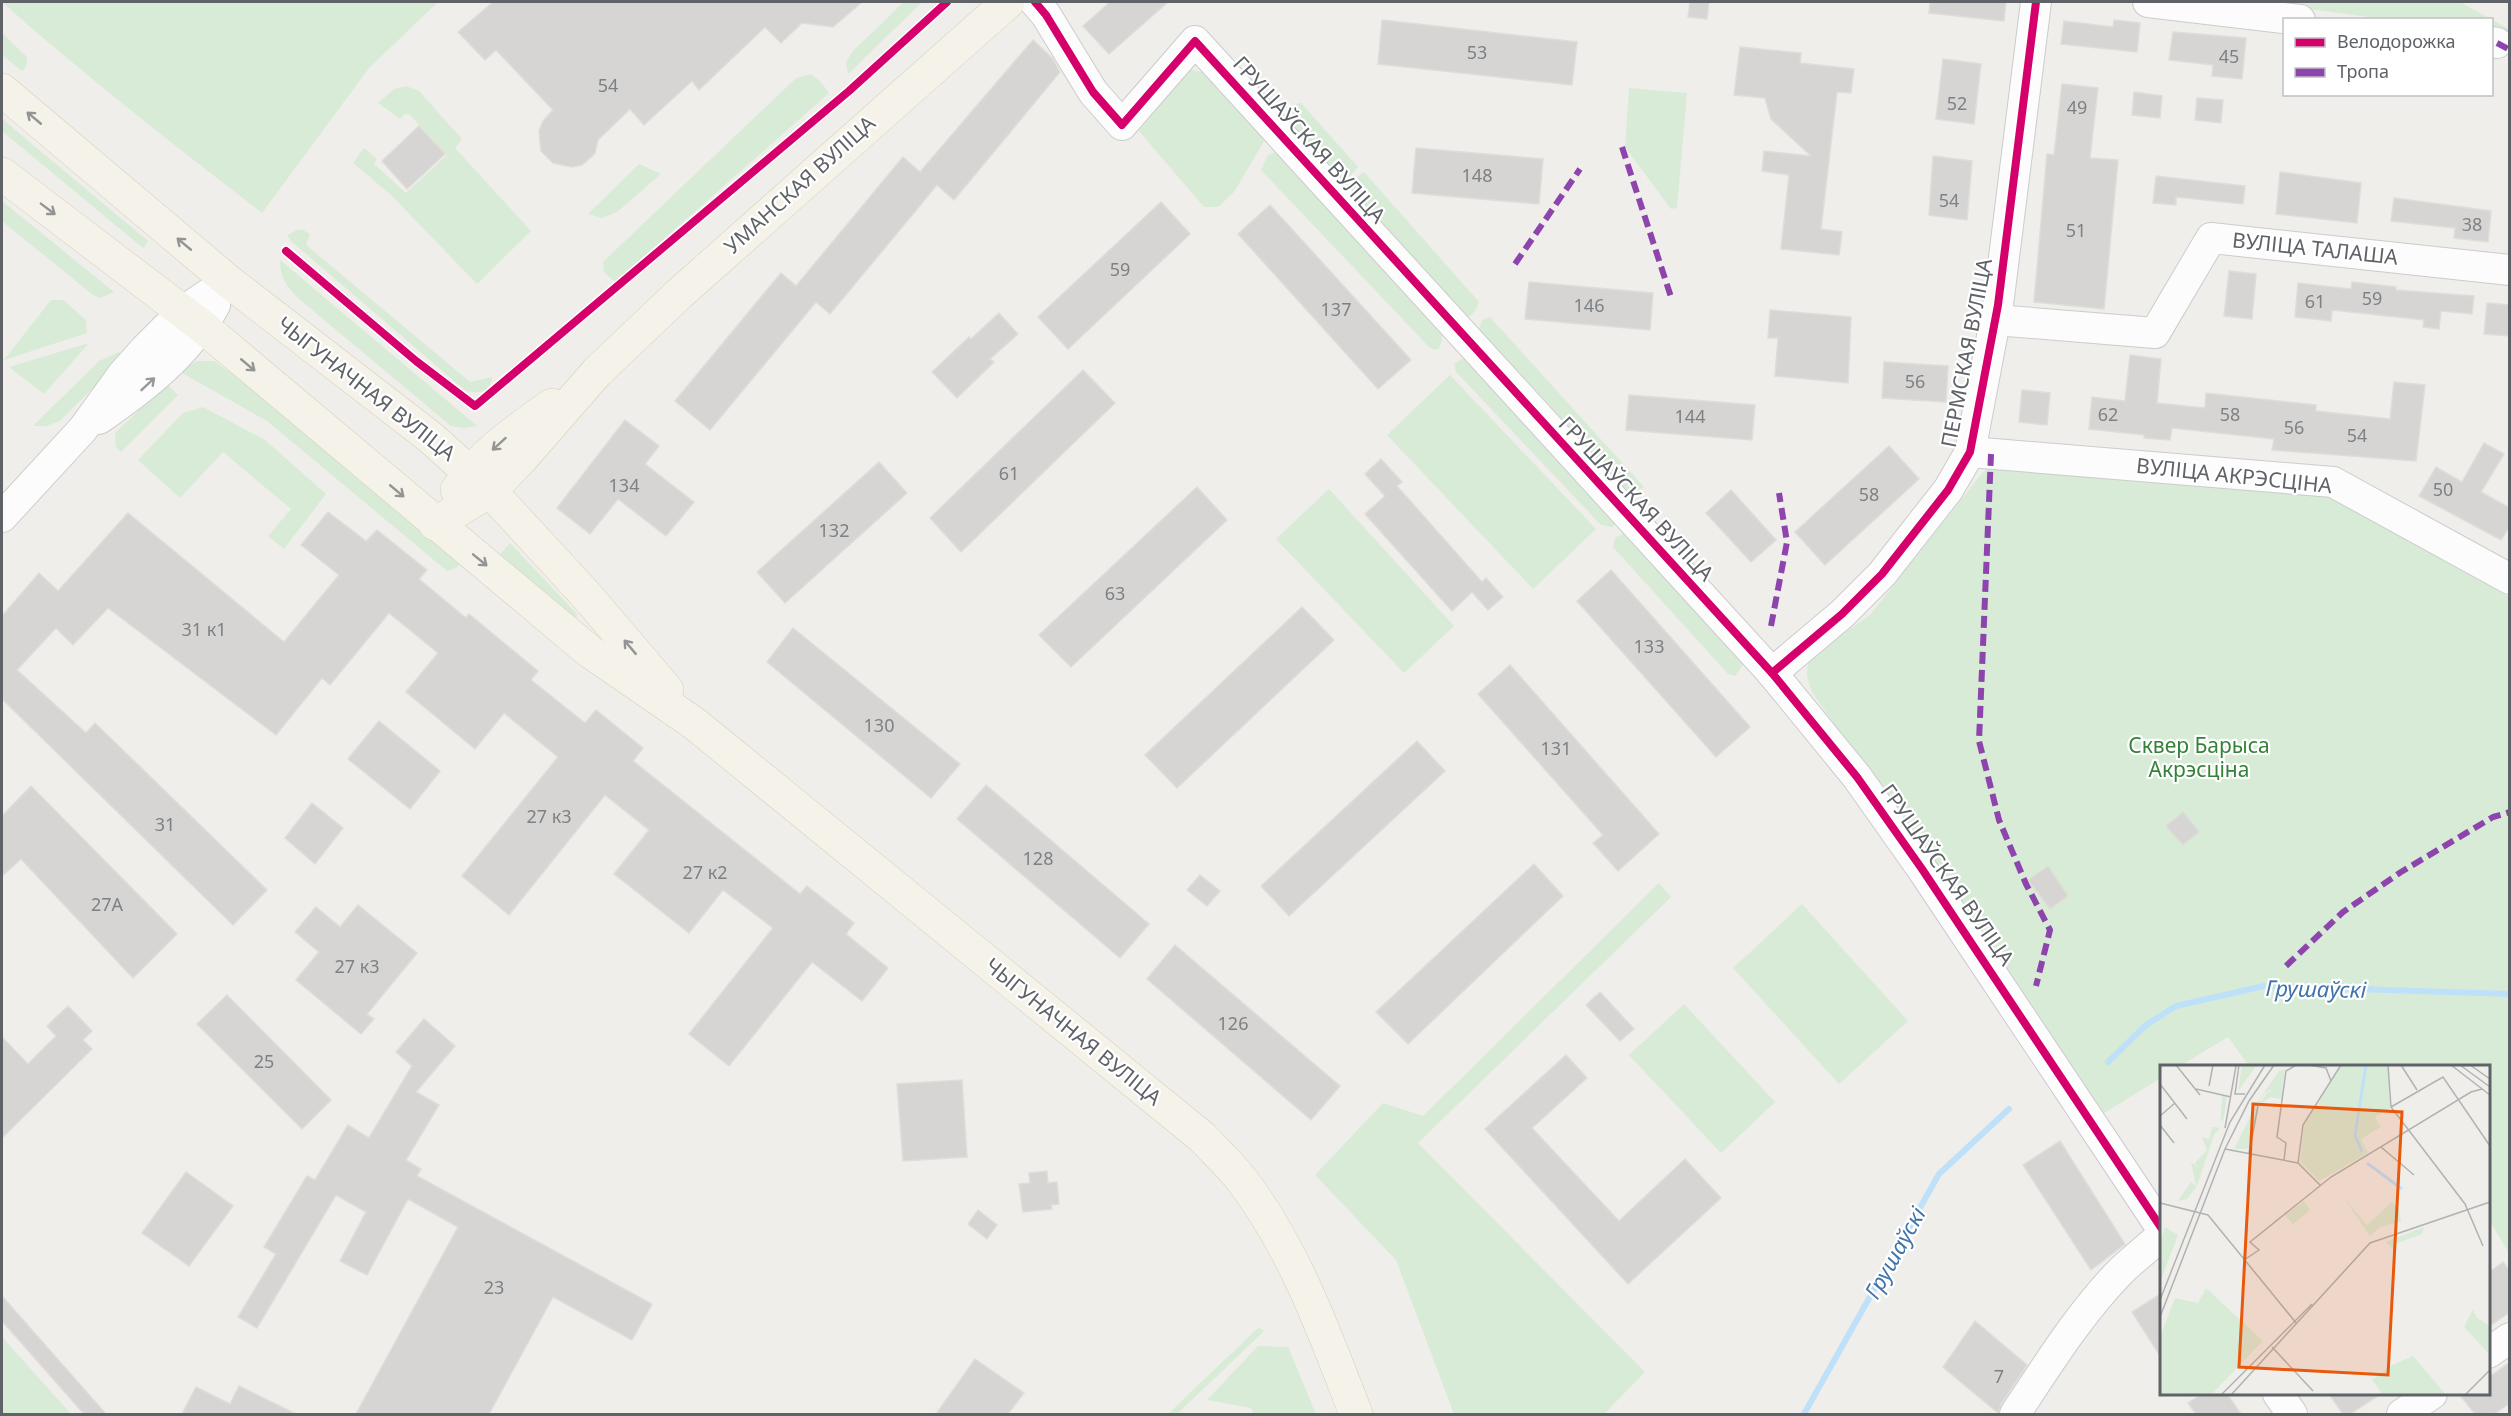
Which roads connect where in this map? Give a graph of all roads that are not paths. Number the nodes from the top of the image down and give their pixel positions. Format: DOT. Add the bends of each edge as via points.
graph roads {
  1 [pos="1008,2"];
  2 [pos="1035,2"];
  3 [pos="2036,2"];
  4 [pos="2148,2"];
  5 [pos="2283,18"];
  6 [pos="2,90"];
  7 [pos="2,174"];
  8 [pos="2510,270"];
  9 [pos="228,281"];
  10 [pos="193,319"];
  11 [pos="1995,320"];
  12 [pos="1970,452"];
  13 [pos="479,481"];
  14 [pos="2,517"];
  15 [pos="435,524"];
  16 [pos="2510,579"];
  17 [pos="1772,673"];
  18 [pos="695,724"];
  19 [pos="2160,1226"];
  20 [pos="2160,1237"];
  21 [pos="2510,1338"];
  22 [pos="2490,1352"];
  23 [pos="2279,1395"];
  24 [pos="2430,1395"];
  25 [pos="1356,1414"];
  26 [pos="2014,1414"];
  27 [pos="2292,1414"];
  28 [pos="2402,1414"];
  1 -- 13 [label="main road, УМАНСКАЯ ВУЛІЦА" via="678,294 597,372 504,439"];
  2 -- 17 [label="street, ГРУШАЎСКАЯ ВУЛІЦА" via="1093,92 1122,125 1195,41"];
  3 -- 11 [label="street, ПЕРМСКАЯ ВУЛІЦА"];
  4 -- 5 [label="street"];
  9 -- 6 [label="main road, ЧЫГУНАЧНАЯ ВУЛІЦА, one-way"];
  7 -- 10 [label="main road, ЧЫГУНАЧНАЯ ВУЛІЦА, one-way"];
  8 -- 11 [label="street, ВУЛІЦА ТАЛАША" via="2211,238 2155,333"];
  9 -- 10 [label="street"];
  9 -- 13 [label="main road, ЧЫГУНАЧНАЯ ВУЛІЦА" via="430,437"];
  10 -- 14 [label="street" via="141,391 83,429"];
  10 -- 15 [label="main road, ЧЫГУНАЧНАЯ ВУЛІЦА, one-way"];
  11 -- 12 [label="street, ПЕРМСКАЯ ВУЛІЦА"];
  12 -- 16 [label="street, ВУЛІЦА АКРЭСЦІНА" via="2333,482"];
  12 -- 17 [label="street, ПЕРМСКАЯ ВУЛІЦА" via="1948,490 1882,573 1842,614"];
  13 -- 15 [label="main road, УМАНСКАЯ ВУЛІЦА"];
  18 -- 13 [label="main road, ЧЫГУНАЧНАЯ ВУЛІЦА, one-way" via="586,595"];
  15 -- 18 [label="main road, ЧЫГУНАЧНАЯ ВУЛІЦА, one-way" via="589,651"];
  17 -- 19 [label="street, ГРУШАЎСКАЯ ВУЛІЦА" via="1857,777 1916,860"];
  18 -- 25 [label="main road, ЧЫГУНАЧНАЯ ВУЛІЦА" via="1202,1137 1242,1180 1298,1272"];
  20 -- 26 [label="street" via="2120,1272 2097,1299"];
  21 -- 22 [label="street"];
  23 -- 27 [label="street"];
  24 -- 28 [label="street"];
}
